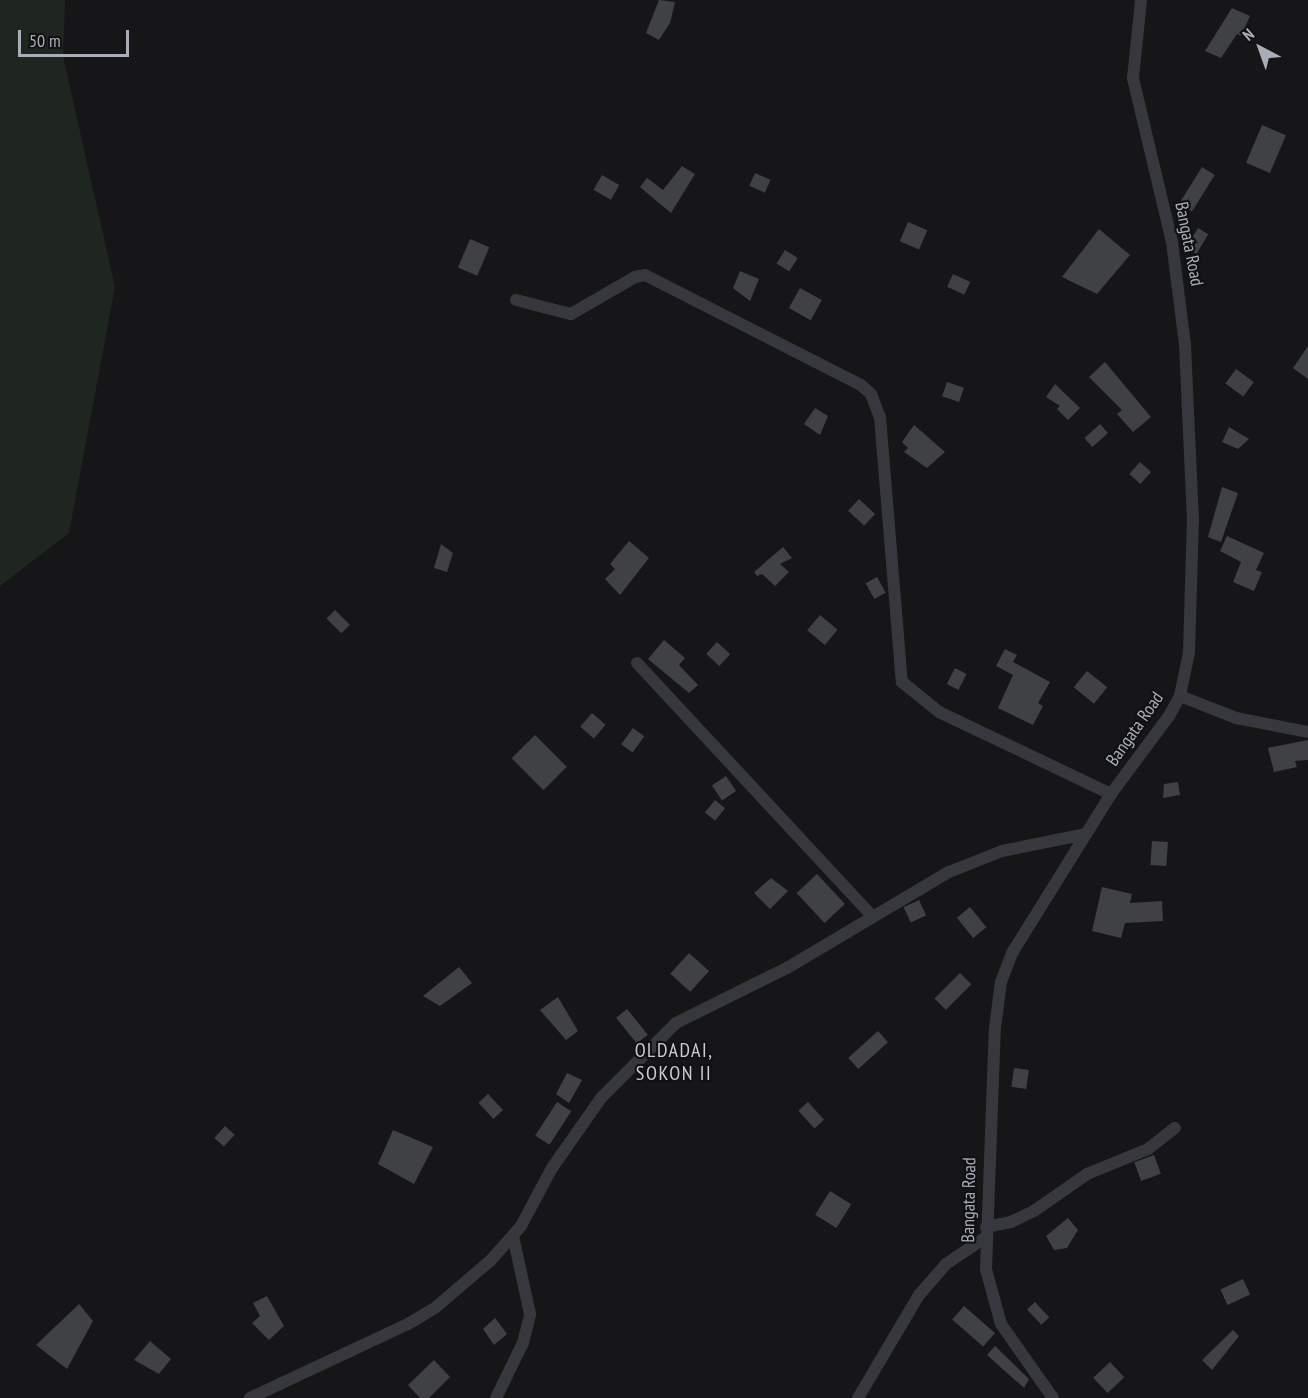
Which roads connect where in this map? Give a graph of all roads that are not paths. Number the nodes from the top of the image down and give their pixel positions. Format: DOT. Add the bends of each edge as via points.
graph roads {
  1 [pos="1141,0"];
  2 [pos="516,300"];
  3 [pos="637,663"];
  4 [pos="1180,696"];
  5 [pos="1308,732"];
  6 [pos="1111,794"];
  7 [pos="1086,834"];
  8 [pos="872,916"];
  9 [pos="1175,1128"];
  10 [pos="986,1232"];
  11 [pos="513,1236"];
  12 [pos="250,1398"];
  13 [pos="496,1398"];
  14 [pos="858,1398"];
  15 [pos="1053,1398"];
  1 -- 4 [label="street, Bangata Road" via="1133,78 1172,242 1190,424 1191,618"];
  2 -- 6 [label="street" via="571,314 645,275 861,385 871,394 880,417 902,681 939,712"];
  3 -- 8 [label="street"];
  4 -- 5 [label="street" via="1236,718"];
  4 -- 6 [label="street, Bangata Road"];
  6 -- 7 [label="street, Bangata Road"];
  7 -- 8 [label="street" via="1002,850 949,872"];
  7 -- 10 [label="street, Bangata Road" via="1012,953 1001,982 994,1028"];
  8 -- 11 [label="street" via="787,968 696,1011 658,1037 601,1098 552,1168"];
  9 -- 10 [label="street" via="1148,1149 1087,1174 1034,1211"];
  10 -- 14 [label="street" via="961,1251 919,1295"];
  10 -- 15 [label="street, Bangata Road" via="987,1269 1001,1324"];
  11 -- 12 [label="street" via="491,1260 424,1315"];
  11 -- 13 [label="street" via="530,1314 523,1343"];
}
